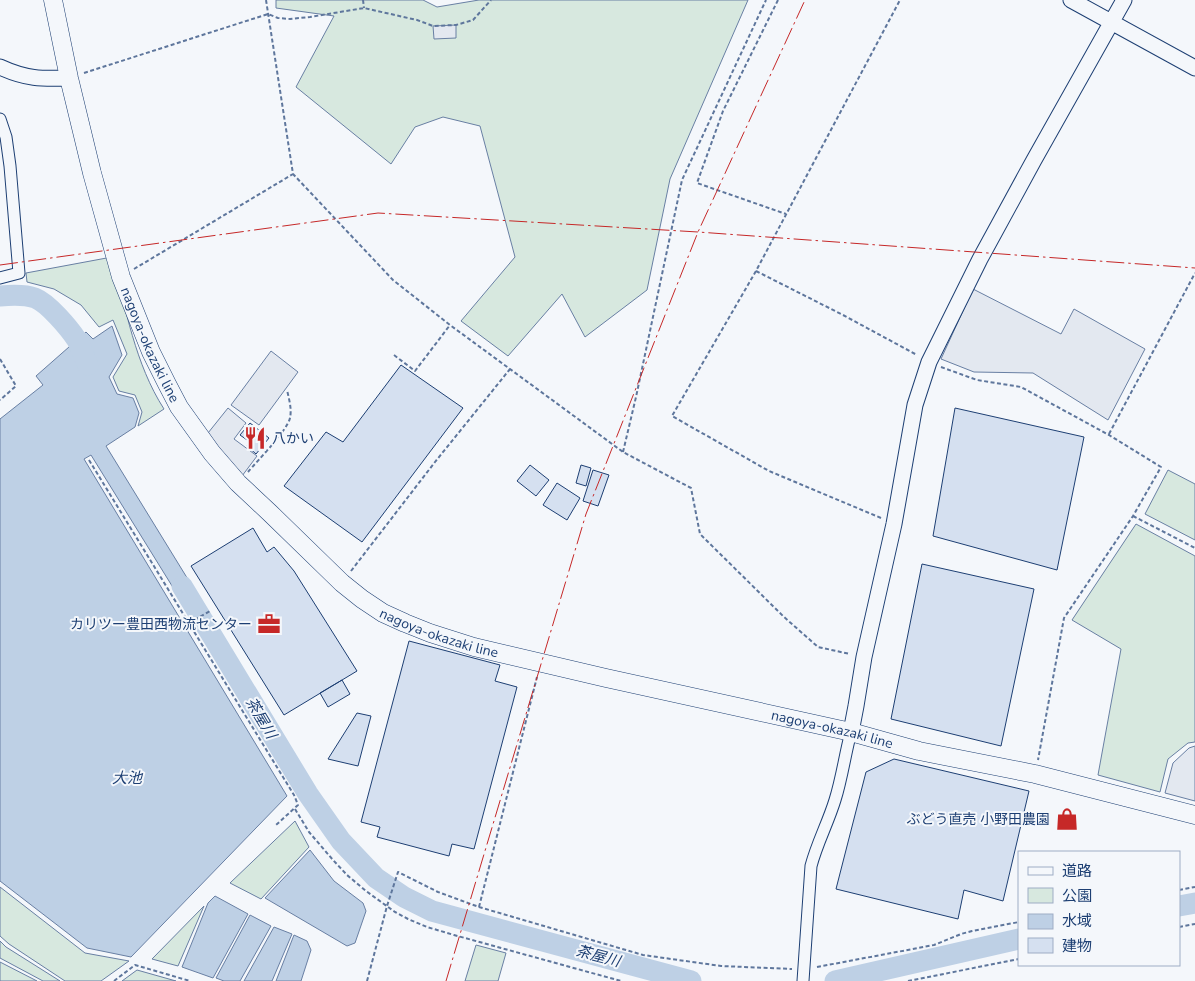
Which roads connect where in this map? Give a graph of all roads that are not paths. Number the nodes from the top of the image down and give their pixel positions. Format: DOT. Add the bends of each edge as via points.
graph roads {
  1 [pos="53,0"];
  2 [pos="1071,0"];
  3 [pos="1124,0"];
  4 [pos="1112,22"];
  5 [pos="0,67"];
  6 [pos="1195,68"];
  7 [pos="69,78"];
  8 [pos="0,120"];
  9 [pos="0,278"];
  10 [pos="851,732"];
  11 [pos="1195,815"];
  12 [pos="803,975"];
  1 -- 7 [label="main road, nagoya-okazaki line"];
  2 -- 4 [label="street"];
  3 -- 4 [label="street"];
  4 -- 6 [label="street"];
  4 -- 10 [label="street" via="980,258 929,362 915,405"];
  5 -- 7 [label="street" via="30,77"];
  7 -- 10 [label="main road, nagoya-okazaki line" via="121,277 151,352 180,407 238,483 342,583 383,612 430,633 474,647"];
  8 -- 9 [label="street" via="10,166 19,273"];
  10 -- 11 [label="main road, nagoya-okazaki line" via="919,751 1035,774"];
  10 -- 12 [label="street" via="835,800 811,866"];
}
